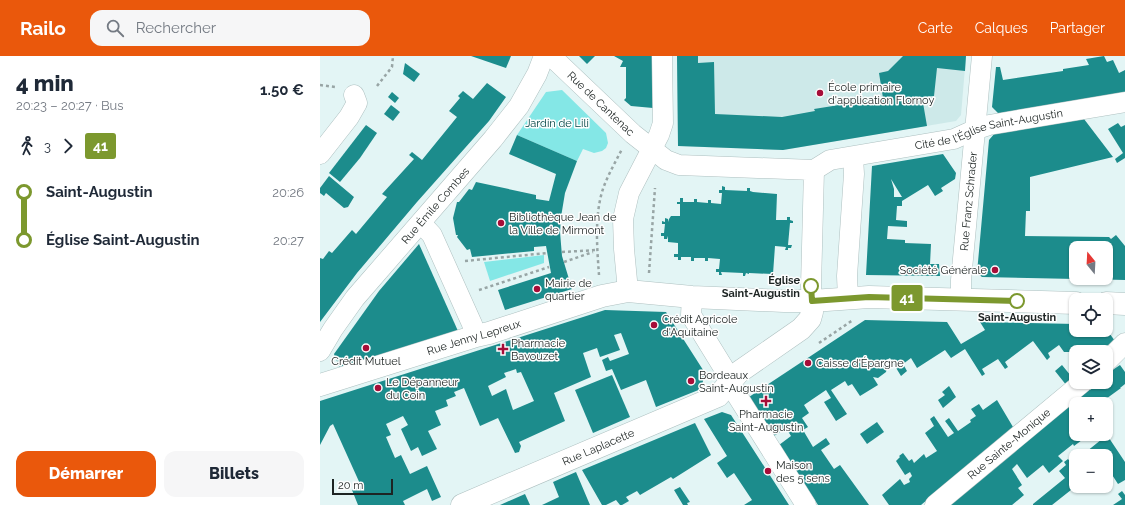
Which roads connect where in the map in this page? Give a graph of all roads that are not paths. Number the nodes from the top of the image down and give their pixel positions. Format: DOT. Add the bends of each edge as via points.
graph roads {
  1 [pos="544,56"];
  2 [pos="551,56"];
  3 [pos="662,56"];
  4 [pos="982,56"];
  5 [pos="354,95"];
  6 [pos="1125,102"];
  7 [pos="974,130"];
  8 [pos="652,149"];
  9 [pos="320,154"];
  10 [pos="853,157"];
  11 [pos="814,170"];
  12 [pos="421,223"];
  13 [pos="628,291"];
  14 [pos="692,297"];
  15 [pos="848,299"];
  16 [pos="961,300"];
  17 [pos="812,301"];
  18 [pos="1069,303"];
  19 [pos="1113,303"];
  20 [pos="1125,304"];
  21 [pos="476,336"];
  22 [pos="1125,343"];
  23 [pos="320,351"];
  24 [pos="1113,355"];
  25 [pos="730,383"];
  26 [pos="320,385"];
  27 [pos="1075,389"];
  28 [pos="462,505"];
  29 [pos="806,505"];
  30 [pos="935,505"];
  1 -- 12 [label="street, Rue Émile Combes" via="520,106"];
  2 -- 8 [label="street, Rue de Cantenac"];
  3 -- 8 [label="street" via="663,123"];
  4 -- 7 [label="street, Rue Franz Schrader"];
  5 -- 9 [label="street" via="357,103 353,110"];
  6 -- 7 [label="street, Cité de l'Église Saint-Augustin" via="989,125"];
  7 -- 10 [label="street, Cité de l'Église Saint-Augustin" via="954,139"];
  7 -- 16 [label="street, Rue Franz Schrader"];
  8 -- 11 [label="street, Rue de Cantenac" via="666,160 679,165"];
  8 -- 13 [label="street" via="629,192 623,219"];
  10 -- 11 [label="street, Cité de l'Église Saint-Augustin" via="830,160"];
  10 -- 15 [label="street"];
  11 -- 17 [label="street"];
  12 -- 21 [label="street" via="432,235"];
  12 -- 23 [label="street, Rue Émile Combes" via="355,298"];
  13 -- 14 [label="street, Rue Jenny Lepreux"];
  13 -- 21 [label="street, Rue Jenny Lepreux" via="602,296 489,334"];
  14 -- 17 [label="street, Rue Jenny Lepreux"];
  14 -- 25 [label="street" via="691,315"];
  15 -- 16 [label="street, Rue Jenny Lepreux" via="869,297"];
  15 -- 17 [label="street, Rue Jenny Lepreux"];
  16 -- 18 [label="street, Rue Jenny Lepreux"];
  17 -- 25 [label="street, Rue Laplacette" via="810,319 801,329 740,372"];
  19 -- 20 [label="street"];
  21 -- 26 [label="street, Rue Jenny Lepreux"];
  22 -- 24 [label="street"];
  25 -- 28 [label="street, Rue Laplacette" via="718,396"];
  25 -- 29 [label="street"];
  27 -- 30 [label="street, Rue Sainte-Monique"];
}
